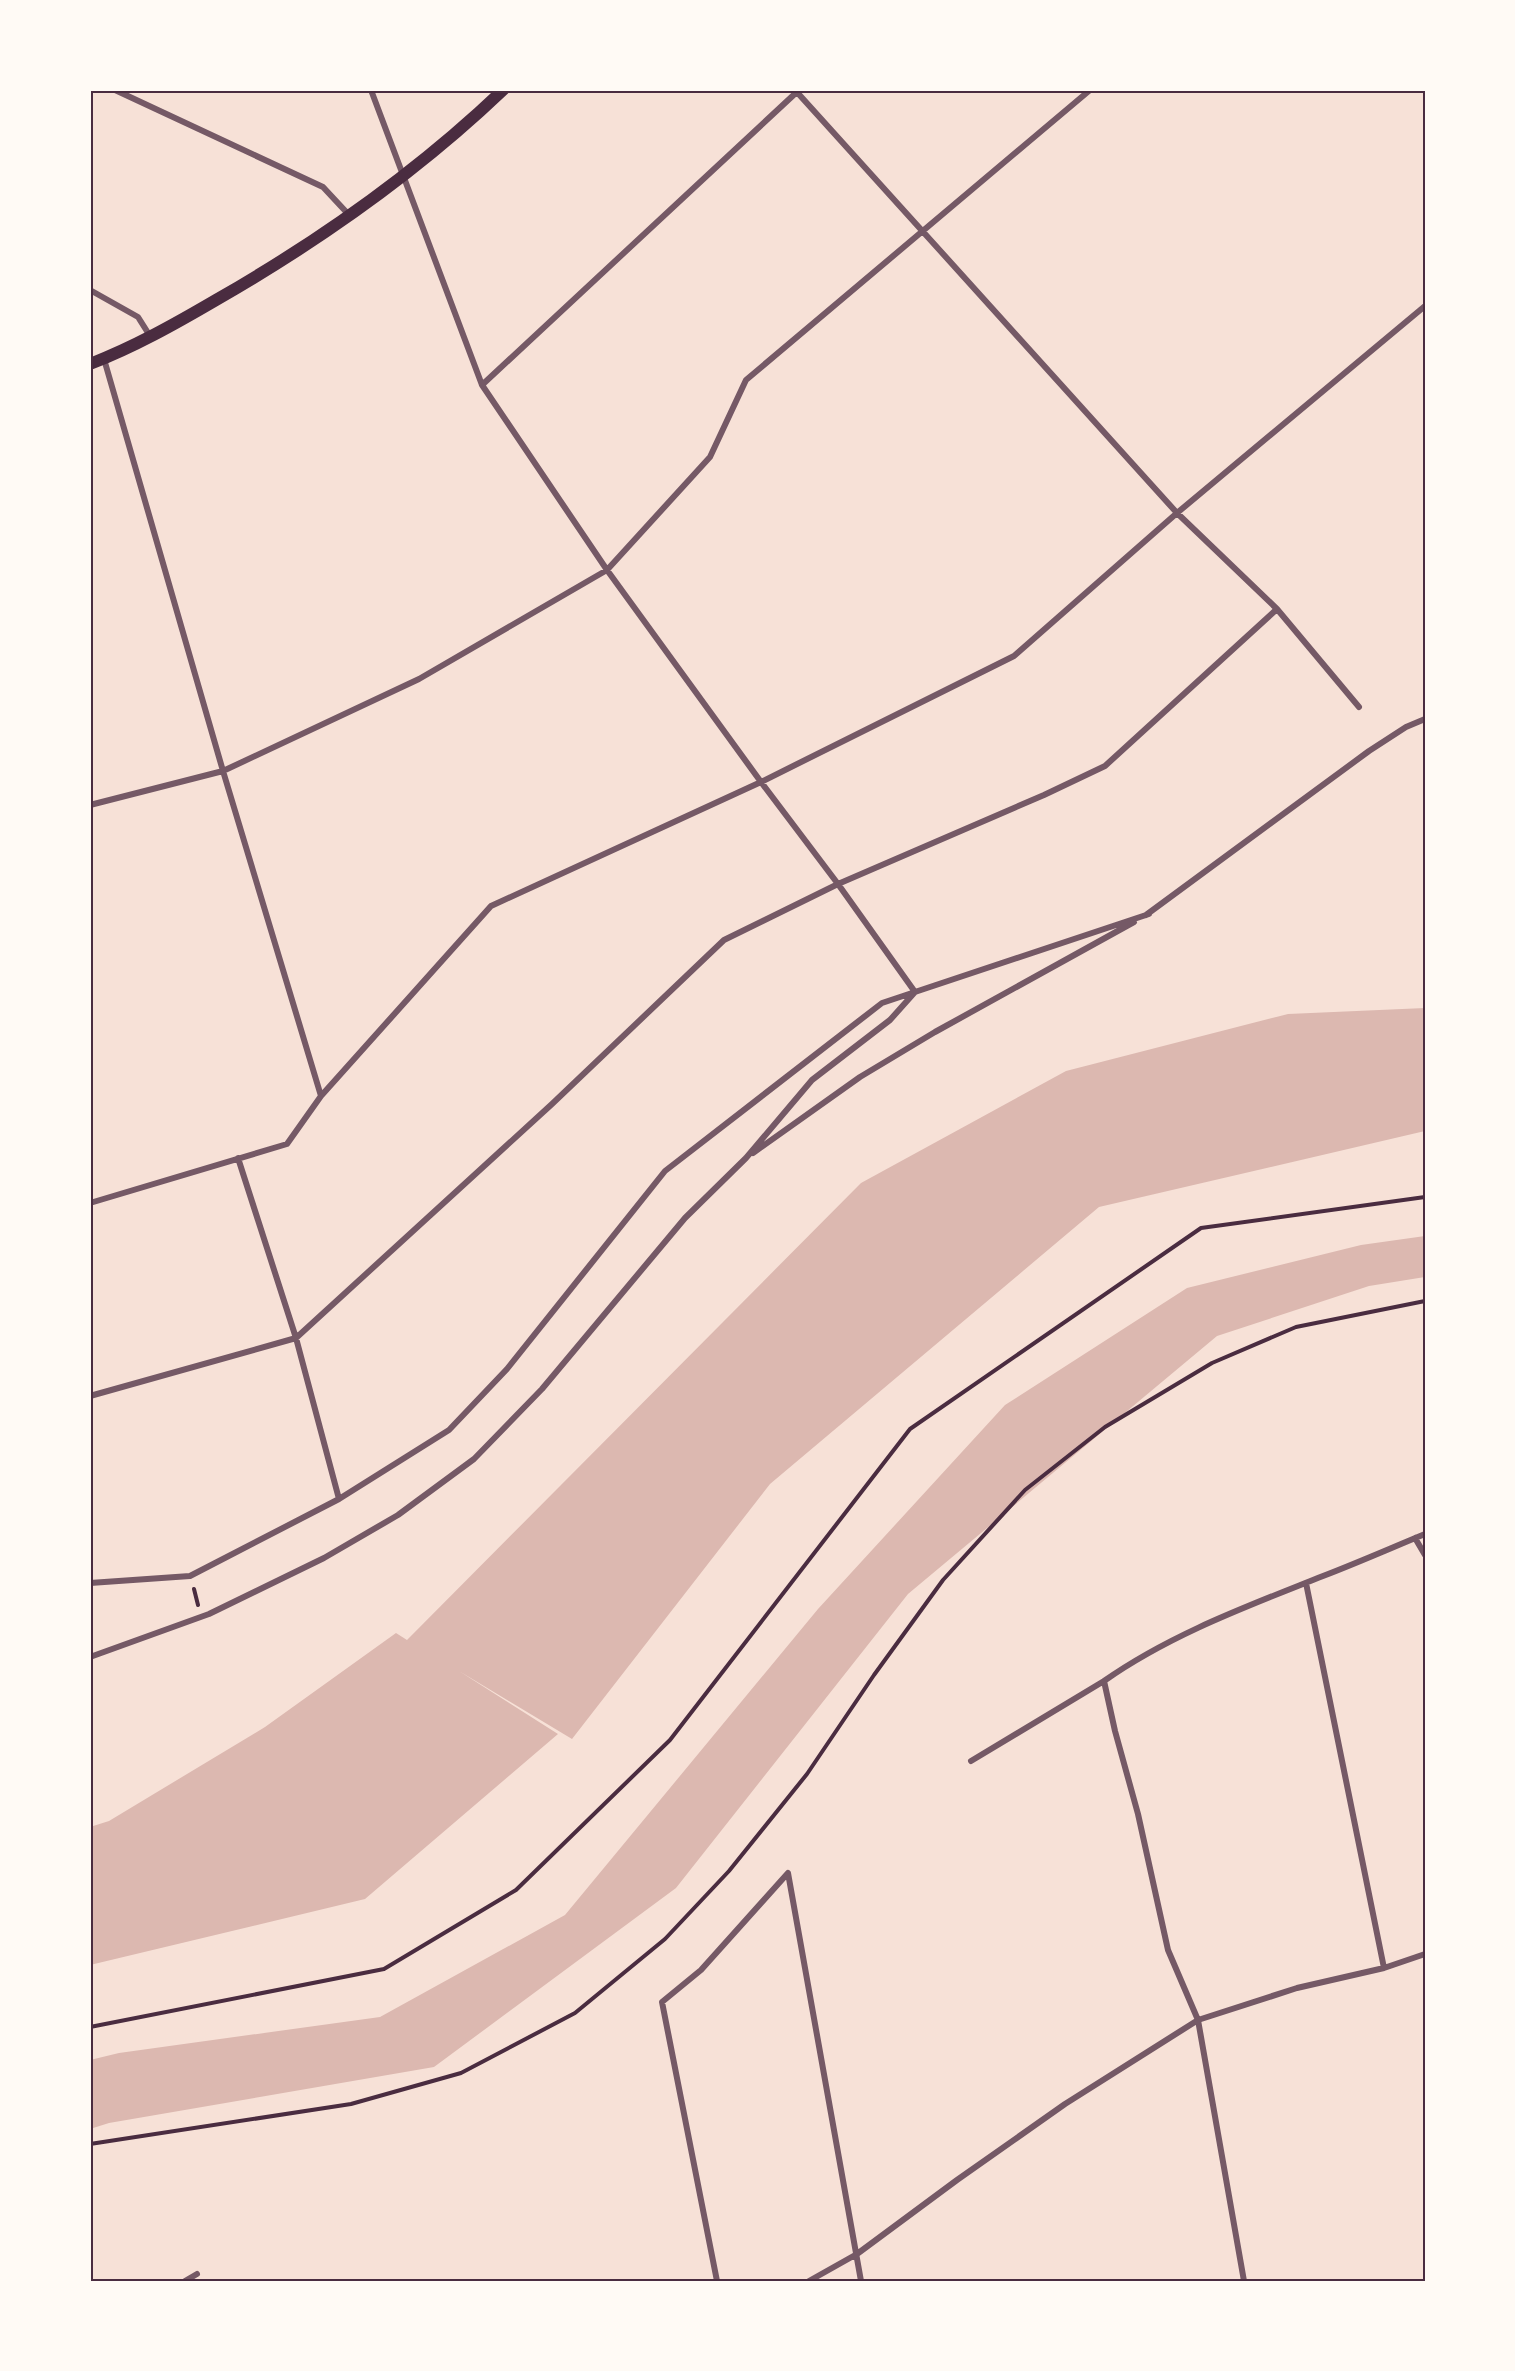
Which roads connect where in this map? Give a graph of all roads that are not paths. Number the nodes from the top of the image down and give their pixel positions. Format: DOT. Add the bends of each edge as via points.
graph roads {
  1 [pos="115,90"];
  2 [pos="371,90"];
  3 [pos="503,90"];
  4 [pos="1090,90"];
  5 [pos="798,91"];
  6 [pos="403,174"];
  7 [pos="350,217"];
  8 [pos="922,233"];
  9 [pos="90,290"];
  10 [pos="1425,306"];
  11 [pos="151,338"];
  12 [pos="104,359"];
  13 [pos="90,364"];
  14 [pos="482,385"];
  15 [pos="1177,513"];
  16 [pos="607,570"];
  17 [pos="1277,609"];
  18 [pos="1359,707"];
  19 [pos="1425,719"];
  20 [pos="223,771"];
  21 [pos="761,782"];
  22 [pos="90,805"];
  23 [pos="838,884"];
  24 [pos="1149,914"];
  25 [pos="915,992"];
  26 [pos="321,1096"];
  27 [pos="238,1158"];
  28 [pos="746,1158"];
  29 [pos="90,1203"];
  30 [pos="296,1338"];
  31 [pos="90,1396"];
  32 [pos="339,1499"];
  33 [pos="1425,1534"];
  34 [pos="1415,1538"];
  35 [pos="1425,1555"];
  36 [pos="90,1583"];
  37 [pos="1306,1583"];
  38 [pos="90,1657"];
  39 [pos="1104,1681"];
  40 [pos="971,1761"];
  41 [pos="1425,1954"];
  42 [pos="1384,1968"];
  43 [pos="1198,2020"];
  44 [pos="857,2254"];
  45 [pos="197,2274"];
  46 [pos="185,2281"];
  47 [pos="717,2281"];
  48 [pos="808,2281"];
  49 [pos="861,2281"];
  50 [pos="1244,2281"];
  1 -- 7 [label="street" via="323,187"];
  2 -- 6 [label="street"];
  3 -- 6 [label="main road"];
  4 -- 8 [label="street"];
  5 -- 8 [label="street"];
  5 -- 14 [label="street"];
  6 -- 7 [label="main road"];
  6 -- 14 [label="street"];
  7 -- 11 [label="main road" via="266,272"];
  8 -- 15 [label="street"];
  8 -- 16 [label="street" via="746,380 710,457"];
  9 -- 11 [label="street" via="138,317"];
  10 -- 15 [label="street"];
  11 -- 12 [label="main road"];
  12 -- 13 [label="main road"];
  12 -- 20 [label="street"];
  14 -- 16 [label="street"];
  15 -- 17 [label="street"];
  15 -- 21 [label="street" via="1014,656"];
  16 -- 20 [label="street" via="419,679"];
  16 -- 21 [label="street"];
  17 -- 18 [label="street"];
  17 -- 23 [label="street" via="1105,766"];
  19 -- 24 [label="street" via="1370,751"];
  20 -- 22 [label="street"];
  20 -- 26 [label="street"];
  21 -- 23 [label="street"];
  21 -- 26 [label="street" via="491,906"];
  23 -- 25 [label="street"];
  23 -- 30 [label="street" via="724,940"];
  24 -- 25 [label="street"];
  24 -- 28 [label="street" via="860,1077"];
  25 -- 28 [label="street" via="891,1020 812,1080"];
  25 -- 32 [label="street" via="882,1003 665,1171 507,1369 449,1430"];
  26 -- 27 [label="street" via="287,1144"];
  27 -- 29 [label="street"];
  27 -- 30 [label="street"];
  28 -- 38 [label="street" via="685,1218 542,1389 474,1459 398,1515 324,1558 201,1617"];
  30 -- 31 [label="street"];
  30 -- 32 [label="street"];
  32 -- 36 [label="street" via="190,1576"];
  33 -- 34 [label="street"];
  34 -- 35 [label="street"];
  34 -- 37 [label="street"];
  37 -- 39 [label="street" via="1190,1631"];
  37 -- 42 [label="street"];
  39 -- 40 [label="street"];
  39 -- 43 [label="street" via="1168,1950"];
  41 -- 42 [label="street"];
  42 -- 43 [label="street" via="1297,1988"];
  43 -- 44 [label="street" via="1065,2104"];
  43 -- 50 [label="street"];
  44 -- 47 [label="street" via="788,1873 701,1970 662,2002"];
  44 -- 48 [label="street"];
  44 -- 49 [label="street"];
  45 -- 46 [label="street"];
}
